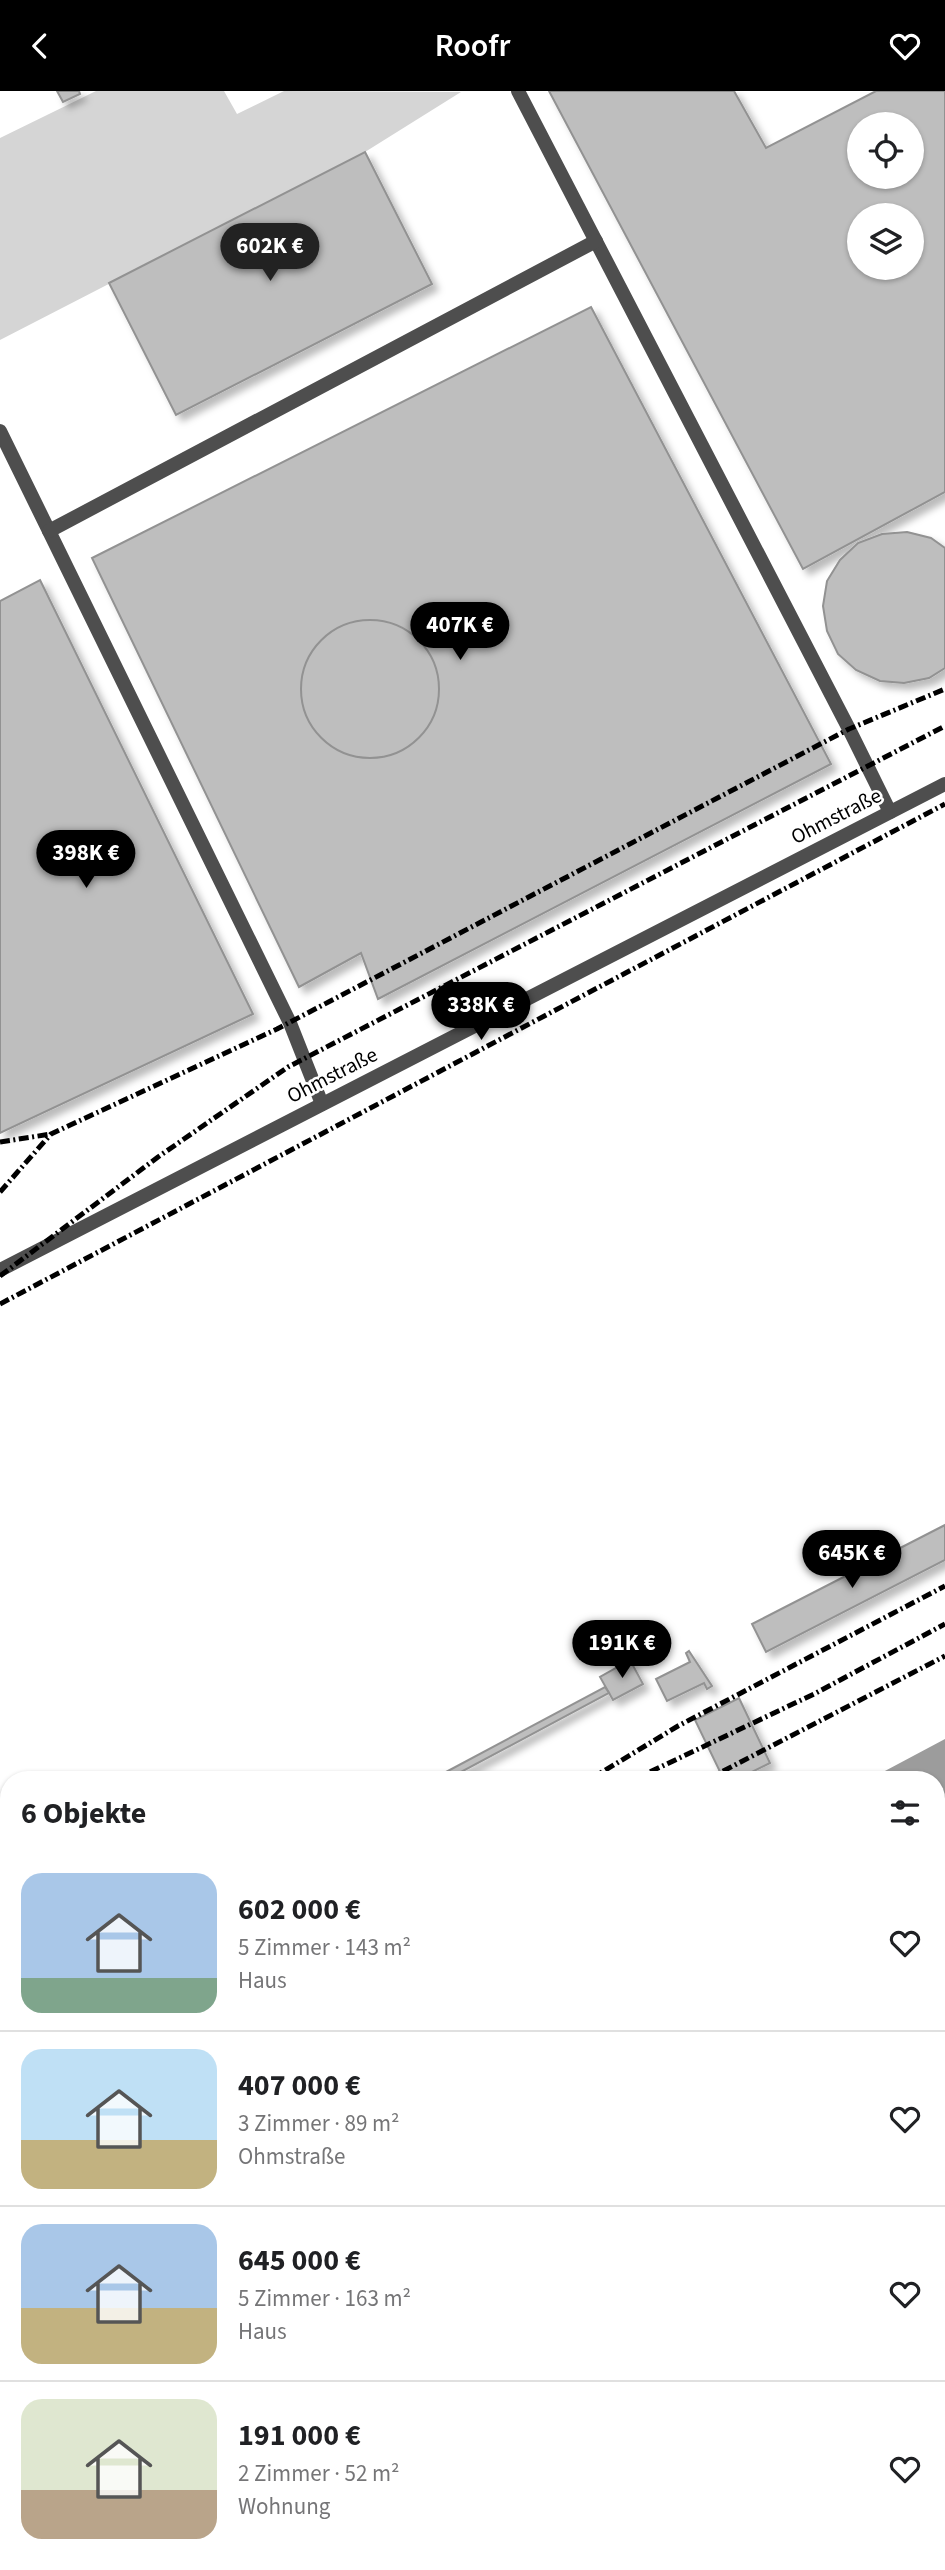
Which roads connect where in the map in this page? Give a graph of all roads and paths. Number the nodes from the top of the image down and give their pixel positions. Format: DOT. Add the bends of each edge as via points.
graph roads {
  1 [pos="518,91"];
  2 [pos="596,241"];
  3 [pos="0,431"];
  4 [pos="49,531"];
  5 [pos="945,784"];
  6 [pos="890,812"];
  7 [pos="322,1104"];
  8 [pos="0,1270"];
  1 -- 2 [label="street"];
  2 -- 4 [label="street"];
  2 -- 6 [label="street"];
  3 -- 4 [label="street"];
  4 -- 7 [label="street" via="290,1023"];
  5 -- 6 [label="street, Ohmstraße"];
  6 -- 7 [label="street, Ohmstraße"];
  7 -- 8 [label="street, Ohmstraße"];
}
